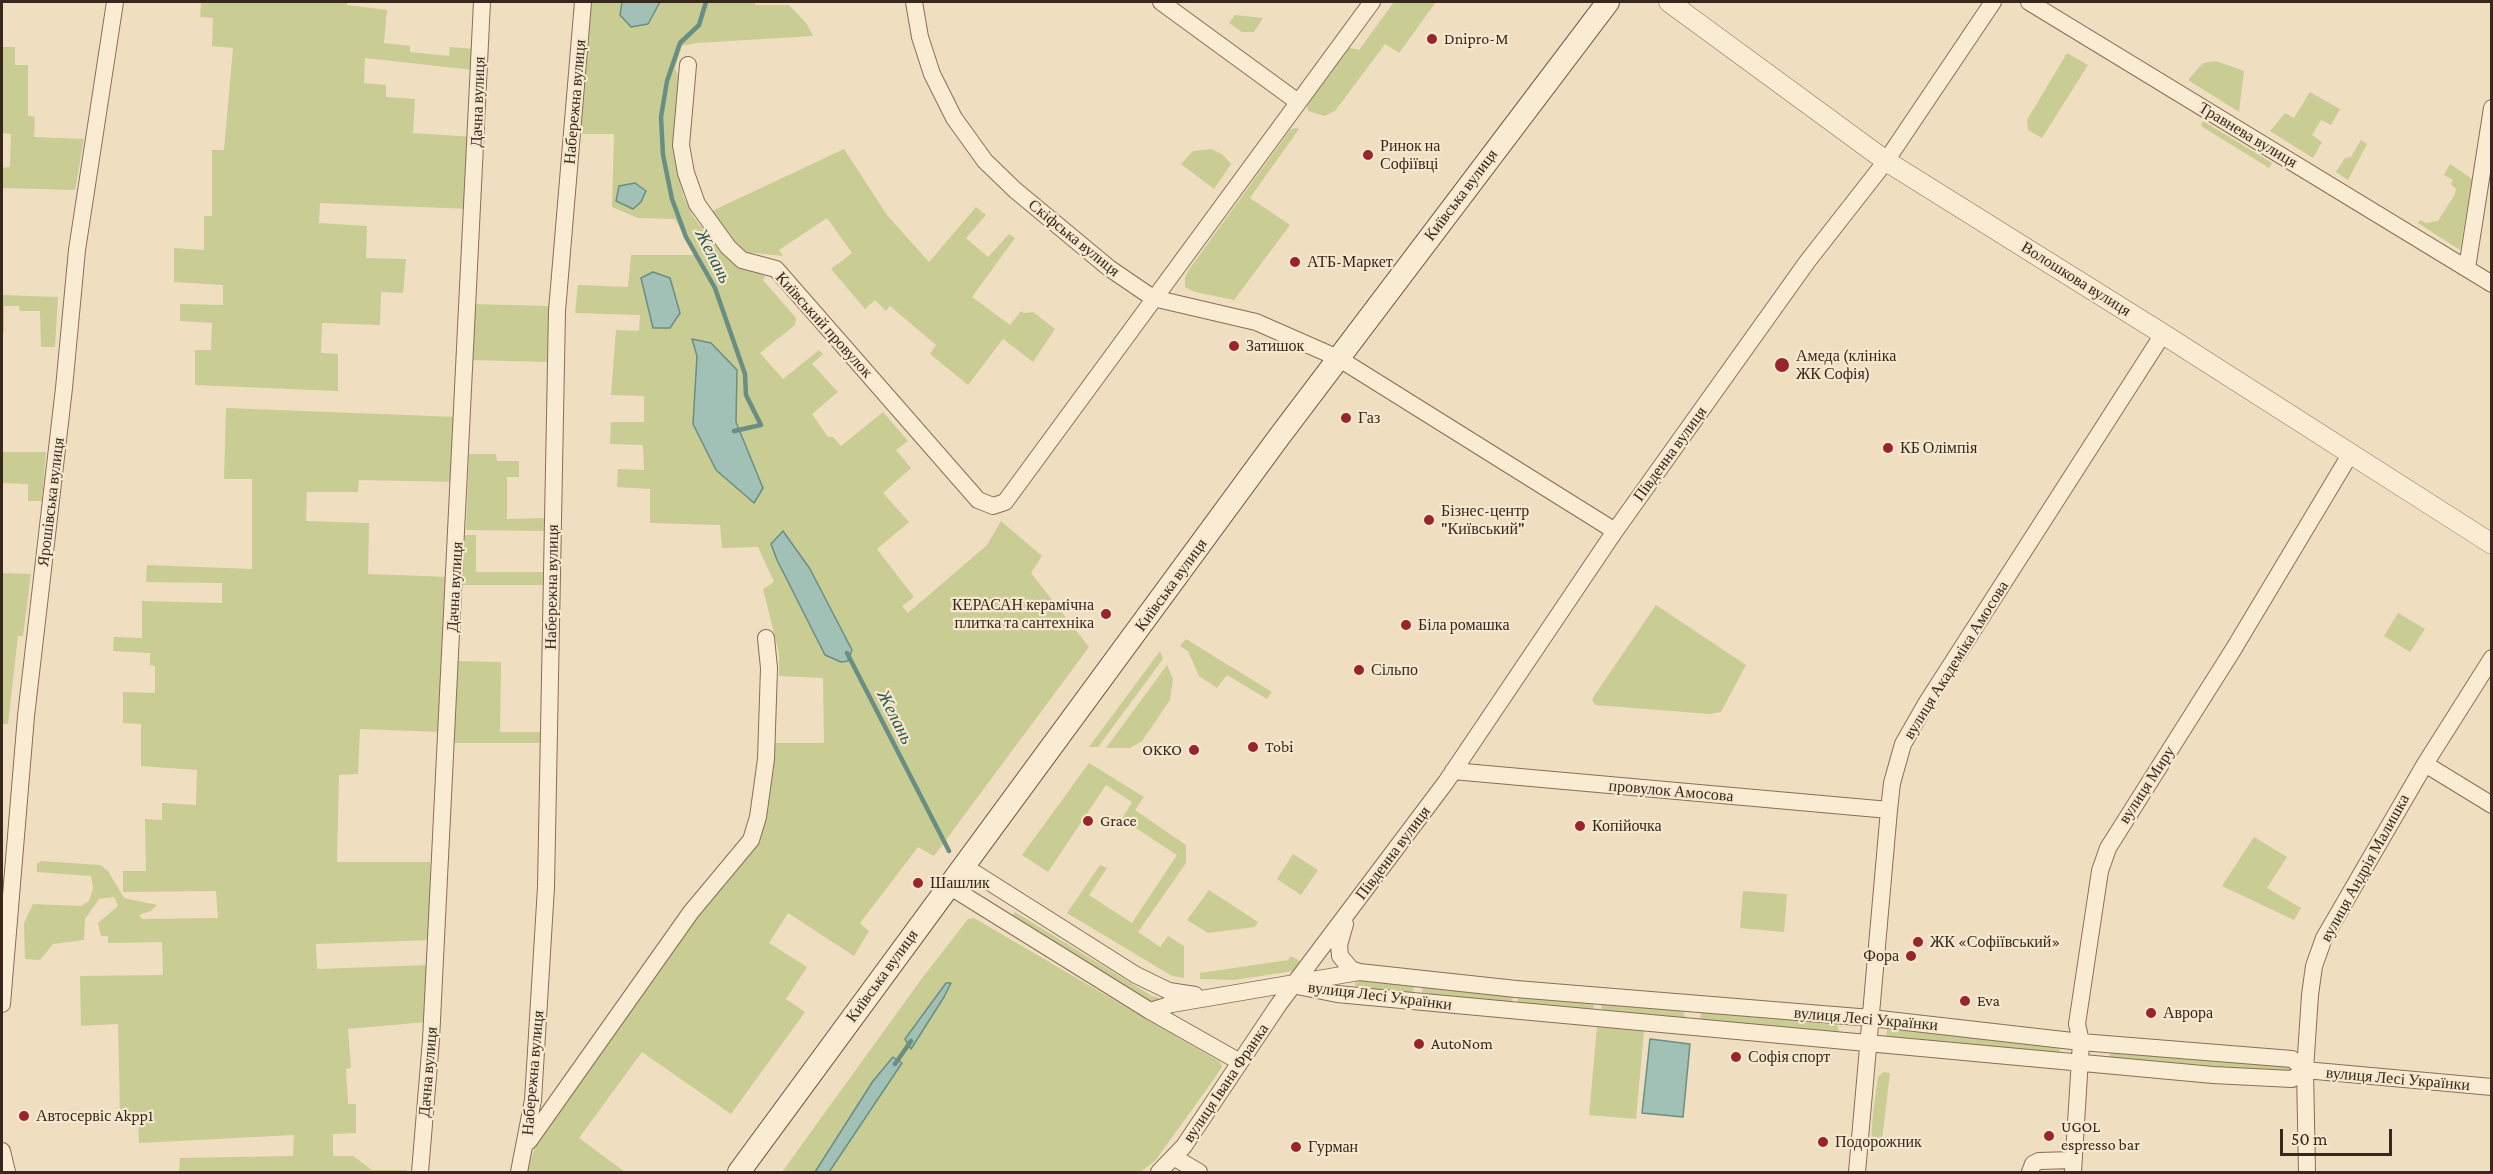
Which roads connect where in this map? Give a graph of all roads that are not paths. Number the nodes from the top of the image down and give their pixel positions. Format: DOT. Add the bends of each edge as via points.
graph roads {
  1 [pos="115,2"];
  2 [pos="482,2"];
  3 [pos="583,2"];
  4 [pos="914,2"];
  5 [pos="1161,2"];
  6 [pos="1372,2"];
  7 [pos="1608,2"];
  8 [pos="1669,2"];
  9 [pos="1993,2"];
  10 [pos="2029,2"];
  11 [pos="688,65"];
  12 [pos="1298,102"];
  13 [pos="2492,108"];
  14 [pos="1886,161"];
  15 [pos="2467,268"];
  16 [pos="2492,284"];
  17 [pos="1153,298"];
  18 [pos="2163,334"];
  19 [pos="1338,358"];
  20 [pos="2351,453"];
  21 [pos="1615,531"];
  22 [pos="2492,544"];
  23 [pos="766,638"];
  24 [pos="2492,658"];
  25 [pos="2425,764"];
  26 [pos="1453,771"];
  27 [pos="2492,805"];
  28 [pos="1889,810"];
  29 [pos="964,866"];
  30 [pos="949,886"];
  31 [pos="1351,909"];
  32 [pos="1359,972"];
  33 [pos="1292,985"];
  34 [pos="1355,996"];
  35 [pos="1208,998"];
  36 [pos="2,1004"];
  37 [pos="1688,1004"];
  38 [pos="1150,1011"];
  39 [pos="1871,1018"];
  40 [pos="1685,1028"];
  41 [pos="2080,1041"];
  42 [pos="1869,1045"];
  43 [pos="1240,1062"];
  44 [pos="2079,1064"];
  45 [pos="2305,1070"];
  46 [pos="2492,1087"];
  47 [pos="526,1144"];
  48 [pos="2,1150"];
  49 [pos="1175,1158"];
  50 [pos="2073,1166"];
  51 [pos="2,1167"];
  52 [pos="6,1173"];
  53 [pos="420,1173"];
  54 [pos="519,1173"];
  55 [pos="739,1173"];
  56 [pos="1160,1173"];
  57 [pos="1199,1173"];
  58 [pos="1857,1173"];
  59 [pos="2030,1173"];
  60 [pos="2307,1173"];
  1 -- 36 [label="street, Ярошівська вулиця" via="77,250 26,716"];
  2 -- 53 [label="street, Дачна вулиця" via="435,981"];
  3 -- 47 [label="street, Набережна вулиця" via="557,311 546,887 533,1100"];
  4 -- 17 [label="street, Скіфська вулиця" via="932,74 954,118 986,161 1109,268"];
  5 -- 12 [label="street"];
  6 -- 12 [label="street"];
  7 -- 19 [label="main road, Київська вулиця"];
  8 -- 14 [label="street, Волошкова вулиця"];
  9 -- 14 [label="street, Південна вулиця"];
  10 -- 15 [label="street, Травнева вулиця"];
  11 -- 17 [label="street, Київський провулок" via="681,145 697,204 742,260 776,269 978,500 993,506 1005,502"];
  12 -- 17 [label="street"];
  13 -- 15 [label="street"];
  14 -- 18 [label="street, Волошкова вулиця"];
  14 -- 21 [label="street, Південна вулиця" via="1807,262"];
  15 -- 16 [label="street, Травнева вулиця"];
  17 -- 19 [label="street, Скіфська вулиця" via="1256,322"];
  18 -- 20 [label="street, Волошкова вулиця"];
  18 -- 28 [label="street, вулиця Академіка Амосова" via="1928,702 1904,744 1892,783"];
  19 -- 21 [label="street, Скіфська вулиця"];
  19 -- 29 [label="main road, Київська вулиця"];
  20 -- 22 [label="street, Волошкова вулиця"];
  20 -- 41 [label="street, вулиця Миру" via="2108,848 2100,871 2077,1024"];
  21 -- 26 [label="street, Південна вулиця"];
  23 -- 47 [label="street" via="766,759 751,840 691,912"];
  24 -- 25 [label="street, вулиця Андрія Малишка"];
  25 -- 27 [label="street"];
  25 -- 45 [label="street, вулиця Андрія Малишка" via="2324,939 2314,966"];
  26 -- 28 [label="street, провулок Амосова"];
  26 -- 31 [label="street, Південна вулиця"];
  28 -- 39 [label="street, вулиця Академіка Амосова"];
  29 -- 30 [label="main road, Київська вулиця"];
  29 -- 35 [label="street" via="1136,975 1169,991"];
  30 -- 38 [label="street"];
  30 -- 55 [label="main road, Київська вулиця"];
  31 -- 32 [label="street, Південна вулиця" via="1341,933 1340,956"];
  31 -- 33 [label="street, Південна вулиця"];
  32 -- 33 [label="street, вулиця Лесі Українки"];
  32 -- 34 [label="street" via="1349,983"];
  32 -- 37 [label="street, вулиця Лесі Українки"];
  33 -- 34 [label="street, вулиця Лесі Українки"];
  33 -- 35 [label="street"];
  33 -- 43 [label="street, вулиця Івана Франка"];
  34 -- 40 [label="street, вулиця Лесі Українки"];
  35 -- 38 [label="street"];
  37 -- 39 [label="street, вулиця Лесі Українки"];
  37 -- 40 [label="street" via="1692,1017"];
  38 -- 43 [label="street"];
  39 -- 41 [label="street, вулиця Лесі Українки"];
  39 -- 42 [label="street, вулиця Академіка Амосова"];
  40 -- 42 [label="street, вулиця Лесі Українки"];
  41 -- 44 [label="street, вулиця Миру"];
  41 -- 45 [label="street, вулиця Лесі Українки" via="2292,1059"];
  42 -- 44 [label="street, вулиця Лесі Українки"];
  42 -- 58 [label="street, вулиця Академіка Амосова"];
  43 -- 49 [label="street, вулиця Івана Франка"];
  44 -- 45 [label="street, вулиця Лесі Українки" via="2292,1079"];
  44 -- 50 [label="street, вулиця Миру"];
  45 -- 46 [label="street, вулиця Лесі Українки"];
  45 -- 60 [label="street, вулиця Андрія Малишка"];
  47 -- 54 [label="street, Набережна вулиця"];
  48 -- 52 [label="street"];
  49 -- 56 [label="street"];
  49 -- 57 [label="street, вулиця Івана Франка"];
  50 -- 59 [label="street, вулиця Миру" via="2039,1161"];
  51 -- 52 [label="street"];
}
